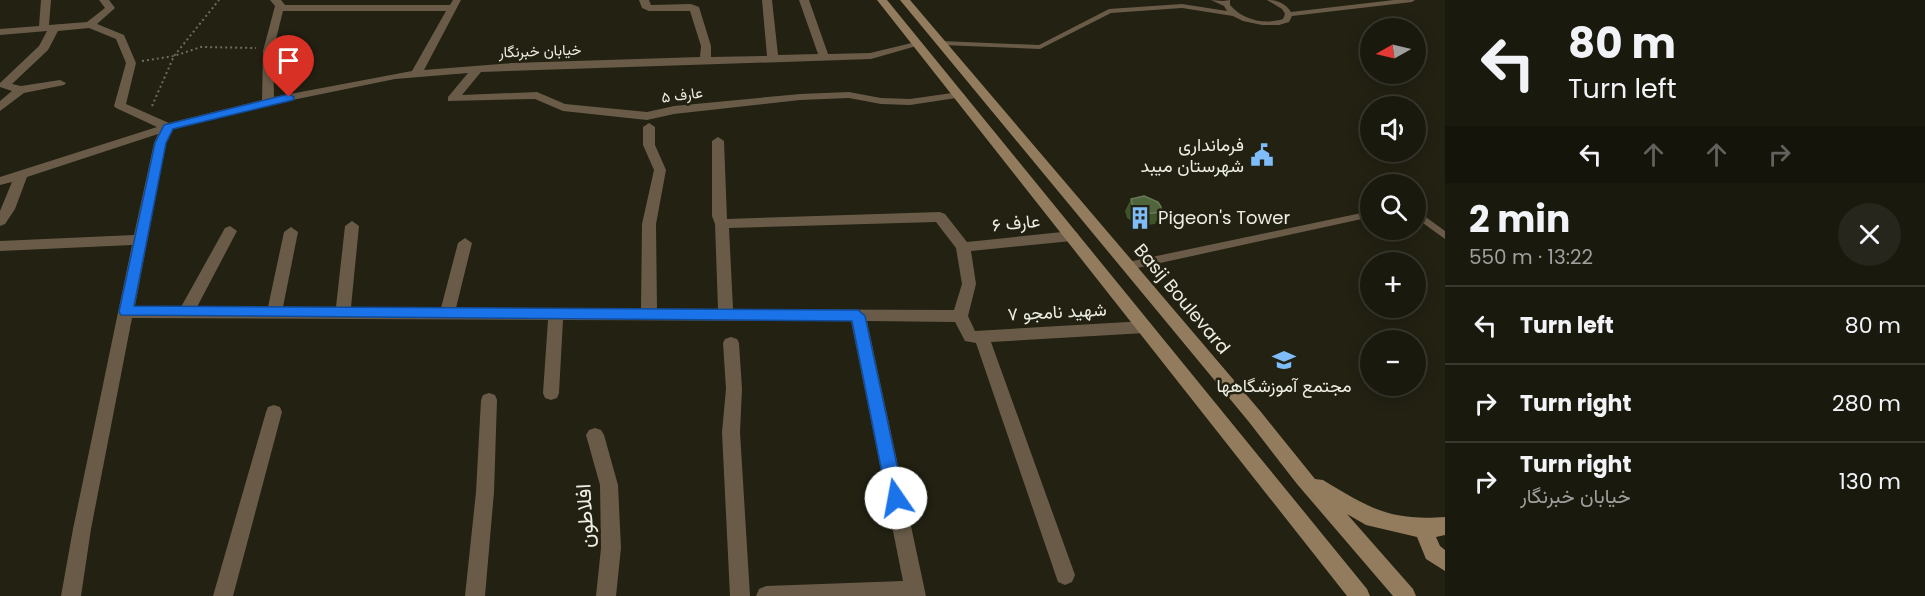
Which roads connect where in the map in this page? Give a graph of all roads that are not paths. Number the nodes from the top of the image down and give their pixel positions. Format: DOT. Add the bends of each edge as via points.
graph roads {
  1 [pos="46,0"];
  2 [pos="104,0"];
  3 [pos="644,0"];
  4 [pos="767,0"];
  5 [pos="804,0"];
  6 [pos="882,0"];
  7 [pos="905,0"];
  8 [pos="1214,0"];
  9 [pos="1270,0"];
  10 [pos="1412,0"];
  11 [pos="1227,2"];
  12 [pos="278,4"];
  13 [pos="456,4"];
  14 [pos="1235,14"];
  15 [pos="1289,15"];
  16 [pos="90,25"];
  17 [pos="49,28"];
  18 [pos="0,32"];
  19 [pos="916,42"];
  20 [pos="940,43"];
  21 [pos="824,57"];
  22 [pos="773,59"];
  23 [pos="705,61"];
  24 [pos="478,69"];
  25 [pos="416,74"];
  26 [pos="60,83"];
  27 [pos="20,90"];
  28 [pos="959,95"];
  29 [pos="268,102"];
  30 [pos="0,107"];
  31 [pos="168,127"];
  32 [pos="649,127"];
  33 [pos="718,141"];
  34 [pos="21,175"];
  35 [pos="0,181"];
  36 [pos="1360,216"];
  37 [pos="0,221"];
  38 [pos="1426,221"];
  39 [pos="722,224"];
  40 [pos="352,226"];
  41 [pos="230,231"];
  42 [pos="291,232"];
  43 [pos="1072,236"];
  44 [pos="1445,236"];
  45 [pos="140,240"];
  46 [pos="465,243"];
  47 [pos="0,246"];
  48 [pos="963,247"];
  49 [pos="1128,266"];
  50 [pos="126,312"];
  51 [pos="186,312"];
  52 [pos="274,312"];
  53 [pos="343,313"];
  54 [pos="447,314"];
  55 [pos="556,314"];
  56 [pos="649,315"];
  57 [pos="726,315"];
  58 [pos="858,316"];
  59 [pos="960,316"];
  60 [pos="1145,327"];
  61 [pos="976,336"];
  62 [pos="731,343"];
  63 [pos="551,393"];
  64 [pos="489,400"];
  65 [pos="274,412"];
  66 [pos="595,435"];
  67 [pos="1303,478"];
  68 [pos="1439,526"];
  69 [pos="1445,562"];
  70 [pos="1065,575"];
  71 [pos="915,593"];
  72 [pos="71,596"];
  73 [pos="223,596"];
  74 [pos="475,596"];
  75 [pos="606,596"];
  76 [pos="740,596"];
  77 [pos="766,596"];
  78 [pos="1360,596"];
  79 [pos="1406,596"];
  1 -- 17 [label="street"];
  2 -- 16 [label="street" via="110,8"];
  3 -- 23 [label="street" via="649,8 695,9 706,46"];
  4 -- 22 [label="street"];
  5 -- 21 [label="street"];
  6 -- 19 [label="main road"];
  7 -- 20 [label="main road, Basij Boulevard"];
  8 -- 11 [label="lane"];
  9 -- 15 [label="lane"];
  10 -- 15 [label="lane"];
  11 -- 14 [label="lane"];
  12 -- 13 [label="street"];
  12 -- 29 [label="street" via="269,48"];
  13 -- 25 [label="street"];
  14 -- 15 [label="lane" via="1273,24 1287,20"];
  14 -- 20 [label="lane" via="1182,6 1109,11 1040,47"];
  16 -- 17 [label="street"];
  16 -- 31 [label="street" via="120,36 131,63 120,106"];
  17 -- 18 [label="street"];
  17 -- 27 [label="street" via="44,48 4,85"];
  19 -- 21 [label="street, خیابان خبرنگار" via="871,56"];
  19 -- 28 [label="main road"];
  20 -- 49 [label="main road, Basij Boulevard"];
  21 -- 22 [label="street, خیابان خبرنگار"];
  22 -- 23 [label="street, خیابان خبرنگار"];
  23 -- 24 [label="street, خیابان خبرنگار"];
  24 -- 25 [label="street, خیابان خبرنگار"];
  24 -- 28 [label="street, عارف ۵" via="452,99 537,95 563,107 647,116 800,97 849,95 881,102 910,102"];
  25 -- 29 [label="street, خیابان خبرنگار"];
  26 -- 27 [label="street"];
  27 -- 30 [label="street"];
  28 -- 43 [label="main road"];
  29 -- 31 [label="street, خیابان خبرنگار"];
  31 -- 34 [label="street, خیابان خبرنگار"];
  31 -- 45 [label="street" via="160,143"];
  32 -- 56 [label="street" via="649,145 660,170 649,224"];
  33 -- 39 [label="street"];
  34 -- 35 [label="street, خیابان خبرنگار"];
  34 -- 37 [label="street"];
  36 -- 49 [label="lane"];
  38 -- 44 [label="lane"];
  39 -- 48 [label="street" via="940,217"];
  39 -- 57 [label="street"];
  40 -- 53 [label="street"];
  41 -- 51 [label="street"];
  42 -- 52 [label="street"];
  43 -- 48 [label="street, عارف ۶"];
  43 -- 60 [label="main road"];
  45 -- 47 [label="street"];
  45 -- 50 [label="street"];
  46 -- 54 [label="street"];
  48 -- 59 [label="street" via="969,284"];
  49 -- 67 [label="main road, Basij Boulevard"];
  50 -- 51 [label="street"];
  50 -- 72 [label="street"];
  51 -- 52 [label="street"];
  52 -- 53 [label="street"];
  53 -- 54 [label="street"];
  54 -- 55 [label="street"];
  55 -- 56 [label="street"];
  55 -- 63 [label="street"];
  56 -- 57 [label="street"];
  57 -- 58 [label="street"];
  58 -- 59 [label="street"];
  58 -- 71 [label="street"];
  59 -- 61 [label="street"];
  60 -- 61 [label="street, شهید نامجو ۷"];
  60 -- 78 [label="main road"];
  61 -- 70 [label="street"];
  62 -- 76 [label="street" via="731,432"];
  64 -- 74 [label="street"];
  65 -- 73 [label="street"];
  66 -- 75 [label="street, افلاطون" via="609,485 611,548"];
  67 -- 68 [label="main road" via="1366,516 1416,528"];
  67 -- 79 [label="main road, Basij Boulevard"];
  68 -- 69 [label="main road" via="1426,535 1434,552"];
  71 -- 77 [label="street"];
}
